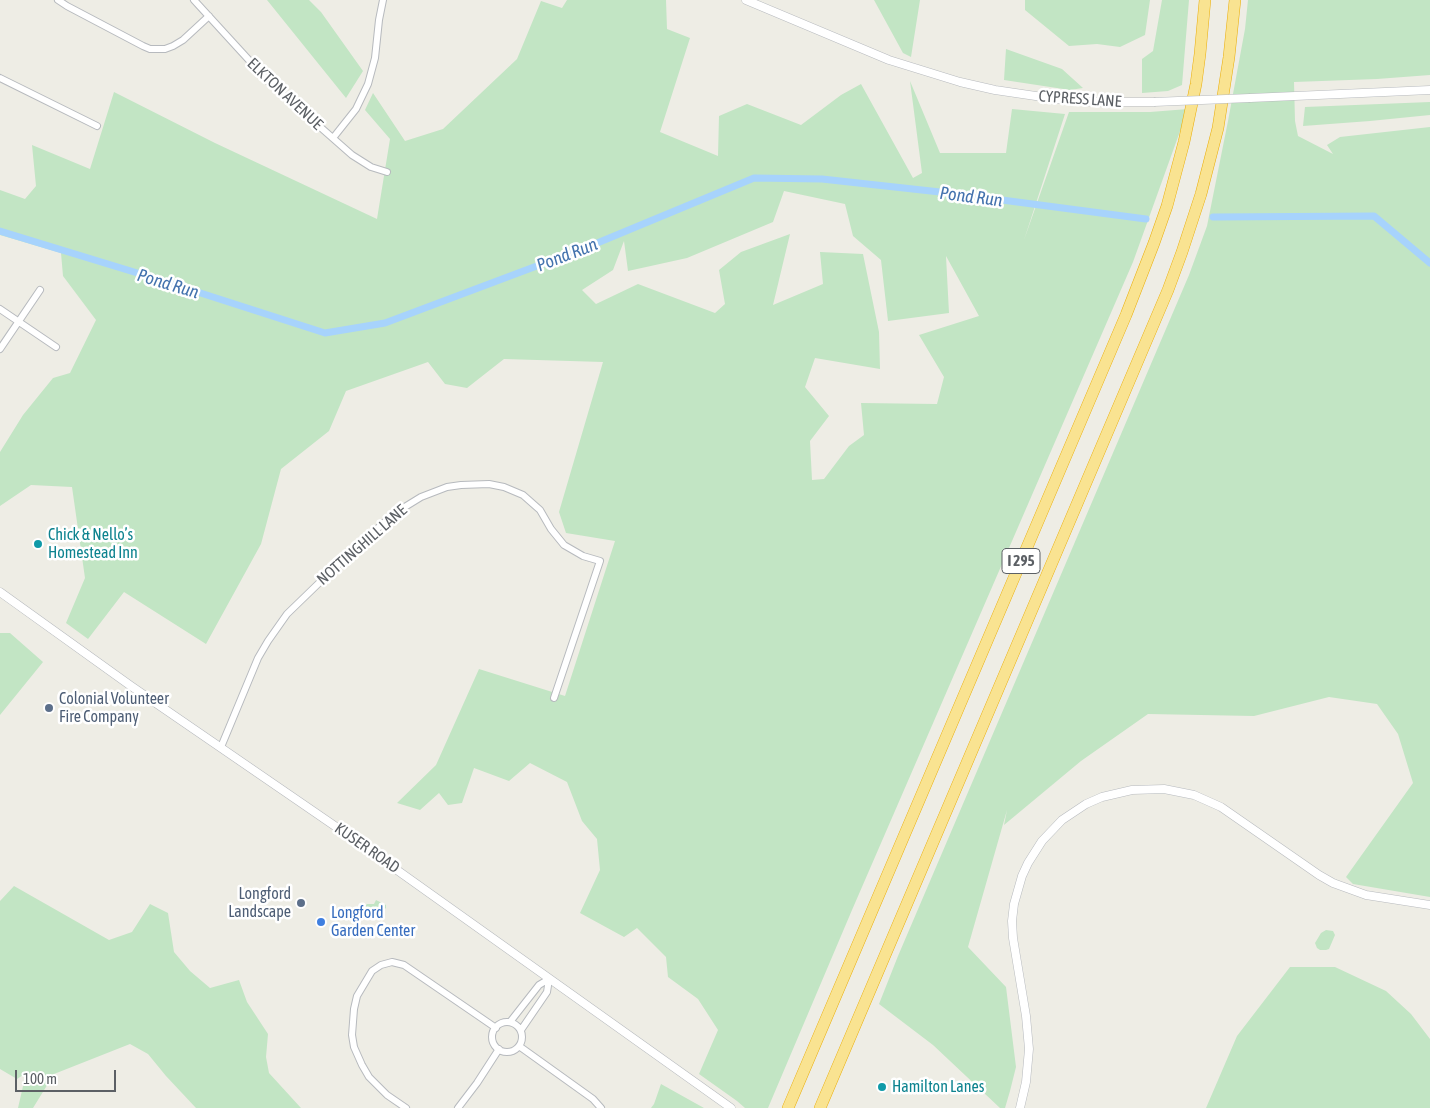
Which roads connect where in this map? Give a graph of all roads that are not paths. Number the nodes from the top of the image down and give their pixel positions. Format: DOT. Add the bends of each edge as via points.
graph roads {
  1 [pos="58,0"];
  2 [pos="194,0"];
  3 [pos="383,0"];
  4 [pos="746,0"];
  5 [pos="1205,0"];
  6 [pos="1235,0"];
  7 [pos="209,16"];
  8 [pos="0,78"];
  9 [pos="1430,90"];
  10 [pos="97,126"];
  11 [pos="332,138"];
  12 [pos="387,172"];
  13 [pos="40,290"];
  14 [pos="0,309"];
  15 [pos="19,322"];
  16 [pos="56,347"];
  17 [pos="0,349"];
  18 [pos="0,592"];
  19 [pos="554,698"];
  20 [pos="220,747"];
  21 [pos="1430,905"];
  22 [pos="549,979"];
  23 [pos="510,1022"];
  24 [pos="496,1028"];
  25 [pos="520,1030"];
  26 [pos="519,1046"];
  27 [pos="499,1049"];
  28 [pos="406,1108"];
  29 [pos="458,1108"];
  30 [pos="601,1108"];
  31 [pos="730,1108"];
  32 [pos="788,1108"];
  33 [pos="820,1108"];
  34 [pos="1020,1108"];
  1 -- 7 [label="street" via="150,49 165,49 180,42"];
  2 -- 7 [label="street, ELKTON AVENUE"];
  3 -- 11 [label="street" via="368,84 356,109"];
  4 -- 9 [label="street, CYPRESS LANE, bridge" via="889,60 960,82 1056,99 1154,102"];
  5 -- 32 [label="highway, I 295" via="1198,74 1184,142 1154,242 1126,315"];
  6 -- 33 [label="highway, I 295" via="1230,57 1218,128 1182,252"];
  7 -- 11 [label="street, ELKTON AVENUE" via="268,82"];
  8 -- 10 [label="street"];
  11 -- 12 [label="street, ELKTON AVENUE" via="362,162"];
  13 -- 15 [label="street"];
  14 -- 15 [label="street"];
  15 -- 16 [label="street"];
  15 -- 17 [label="street"];
  18 -- 20 [label="street, KUSER ROAD"];
  19 -- 20 [label="street, NOTTINGHILL LANE" via="600,561 564,545 540,510 523,495 489,484 461,485 421,497 395,512 287,614 258,658"];
  20 -- 22 [label="street, KUSER ROAD"];
  21 -- 34 [label="street" via="1366,896 1333,883 1220,807 1194,795 1164,789 1132,790 1086,804 1062,820 1042,841 1022,876 1014,904 1013,938 1029,1049"];
  22 -- 23 [label="street" via="539,985"];
  22 -- 25 [label="street" via="547,992"];
  22 -- 31 [label="street, KUSER ROAD"];
  23 -- 24 [label="street"];
  23 -- 25 [label="street"];
  24 -- 27 [label="street" via="493,1039"];
  24 -- 28 [label="street" via="404,965 392,962 372,971 357,996 352,1035 354,1047 369,1077"];
  25 -- 26 [label="street"];
  26 -- 27 [label="street" via="508,1052"];
  26 -- 30 [label="street" via="588,1095"];
  27 -- 29 [label="street"];
}
